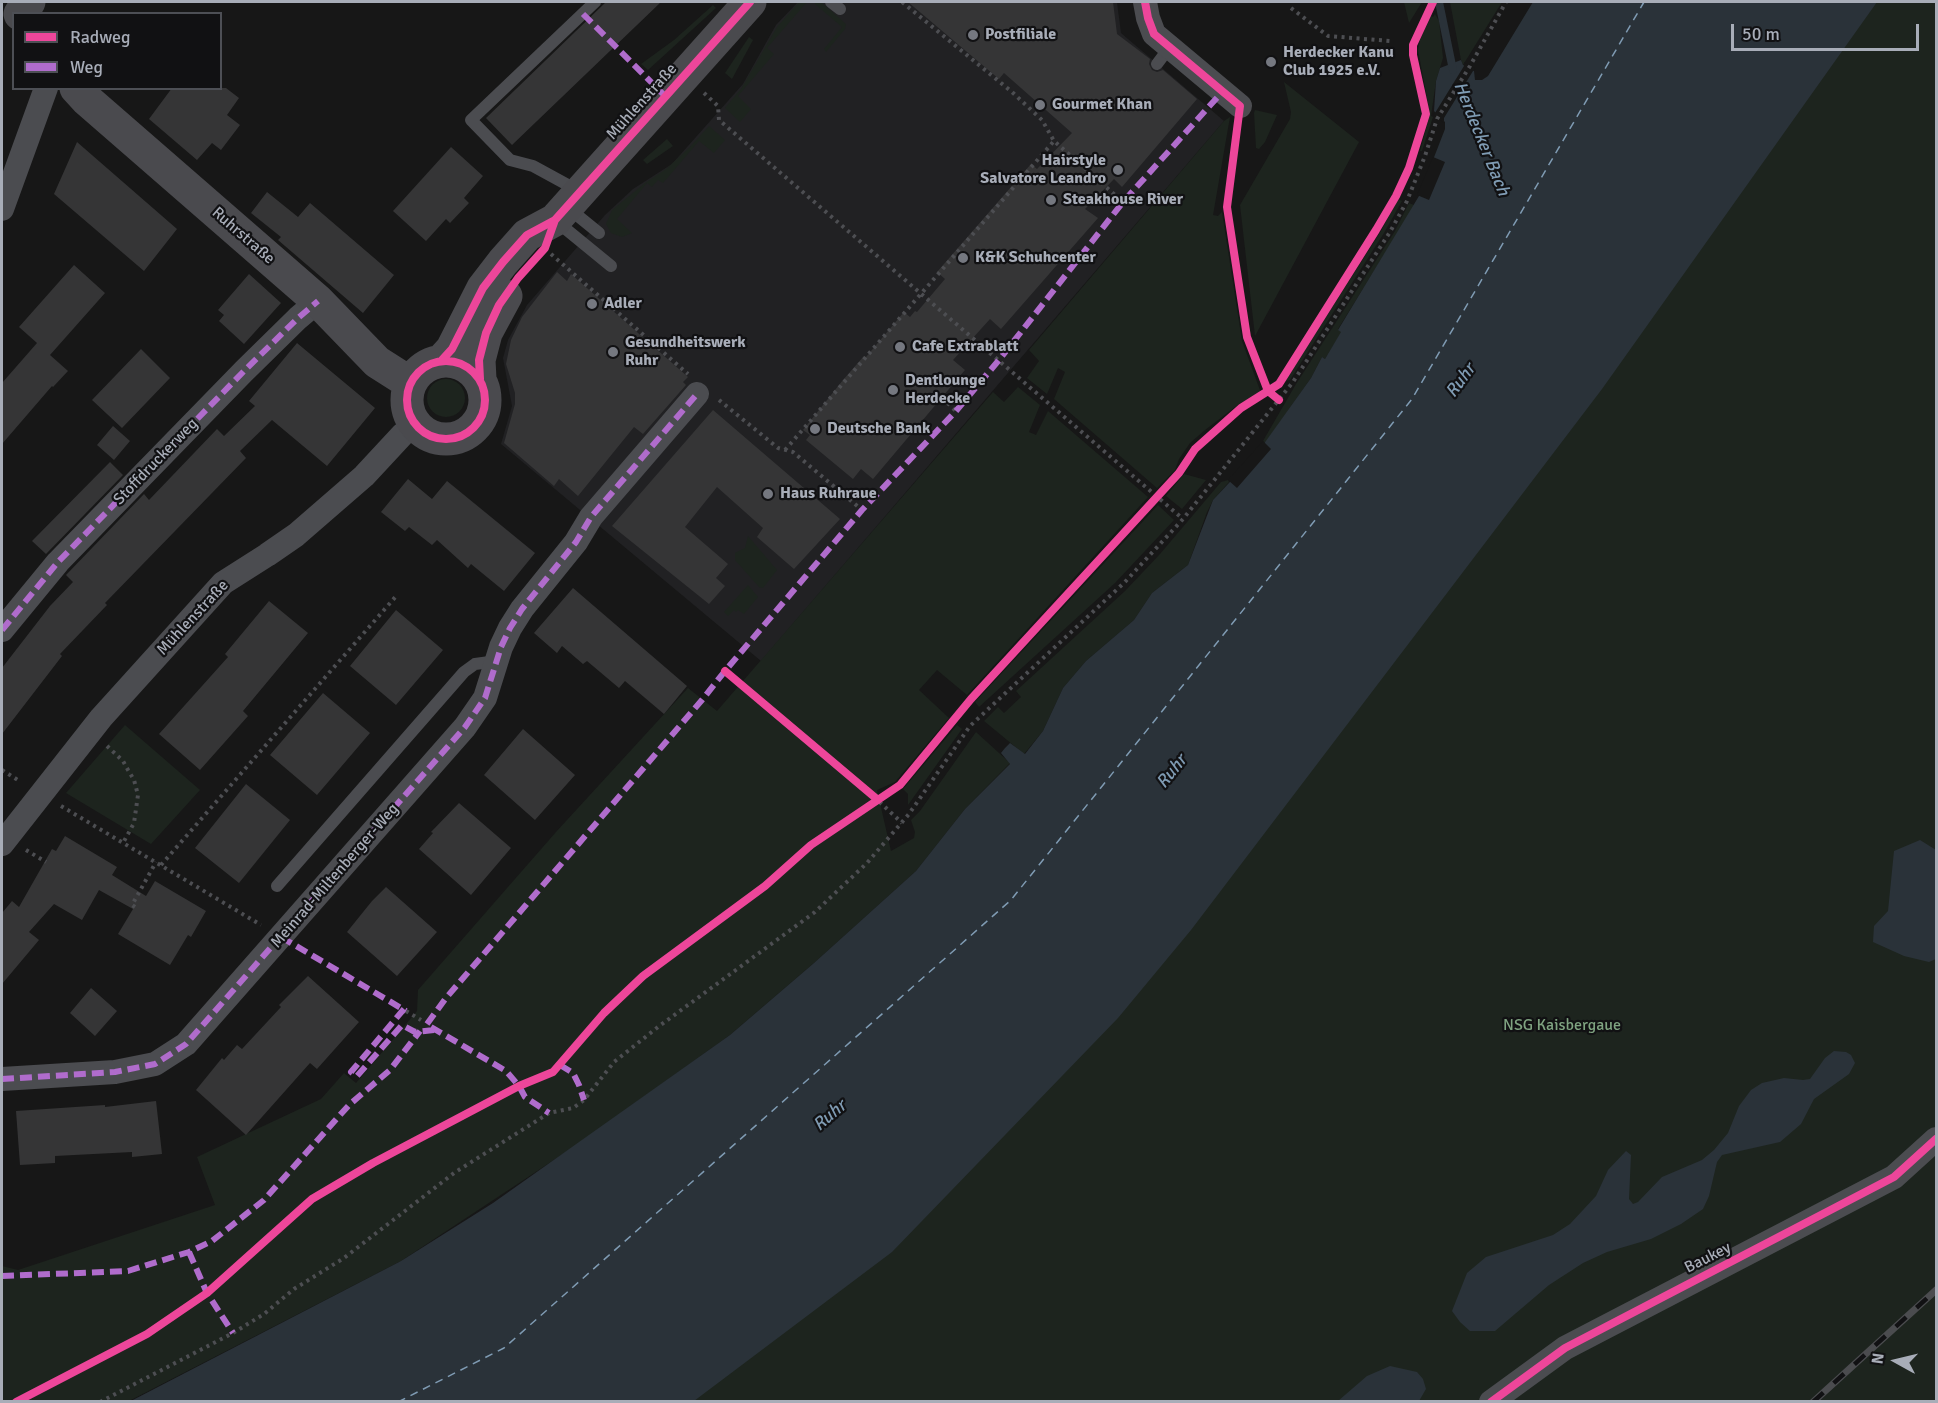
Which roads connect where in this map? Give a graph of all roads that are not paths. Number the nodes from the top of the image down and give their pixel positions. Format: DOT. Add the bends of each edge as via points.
graph roads {
  1 [pos="595,2"];
  2 [pos="750,2"];
  3 [pos="1144,2"];
  4 [pos="45,90"];
  5 [pos="78,90"];
  6 [pos="1240,106"];
  7 [pos="567,206"];
  8 [pos="2,209"];
  9 [pos="599,232"];
  10 [pos="611,266"];
  11 [pos="318,301"];
  12 [pos="442,360"];
  13 [pos="480,379"];
  14 [pos="410,383"];
  15 [pos="697,394"];
  16 [pos="415,425"];
  17 [pos="2,630"];
  18 [pos="497,661"];
  19 [pos="2,844"];
  20 [pos="277,886"];
  21 [pos="2,1079"];
  22 [pos="1936,1138"];
  23 [pos="1491,1401"];
  1 -- 7 [label="lane" via="471,120 510,160 533,166"];
  2 -- 7 [label="main road, Mühlenstraße"];
  3 -- 6 [label="street" via="1163,56"];
  4 -- 8 [label="street"];
  5 -- 11 [label="main road, Ruhrstraße"];
  7 -- 9 [label="lane"];
  7 -- 10 [label="lane"];
  7 -- 12 [label="main road, Mühlenstraße" via="527,235 502,262"];
  7 -- 13 [label="main road, Mühlenstraße" via="545,248 499,305 479,360"];
  11 -- 14 [label="main road, Ruhrstraße" via="377,362"];
  11 -- 17 [label="street, Stoffdruckerweg" via="244,371 58,562"];
  12 -- 13 [label="main road" via="461,363"];
  12 -- 14 [label="main road, Mühlenstraße" via="418,371"];
  13 -- 16 [label="main road, Mühlenstraße" via="485,407 471,430 444,439 434,438"];
  14 -- 16 [label="main road" via="406,398"];
  15 -- 18 [label="street, Meinrad-Miltenberger-Weg" via="591,517 522,609"];
  16 -- 19 [label="street, Mühlenstraße" via="296,535 223,583 91,731"];
  18 -- 20 [label="lane" via="475,664 464,672"];
  18 -- 21 [label="street, Meinrad-Miltenberger-Weg" via="485,698 465,727 186,1044 155,1064 115,1072"];
  22 -- 23 [label="street, Baukey" via="1894,1177 1565,1348"];
}
